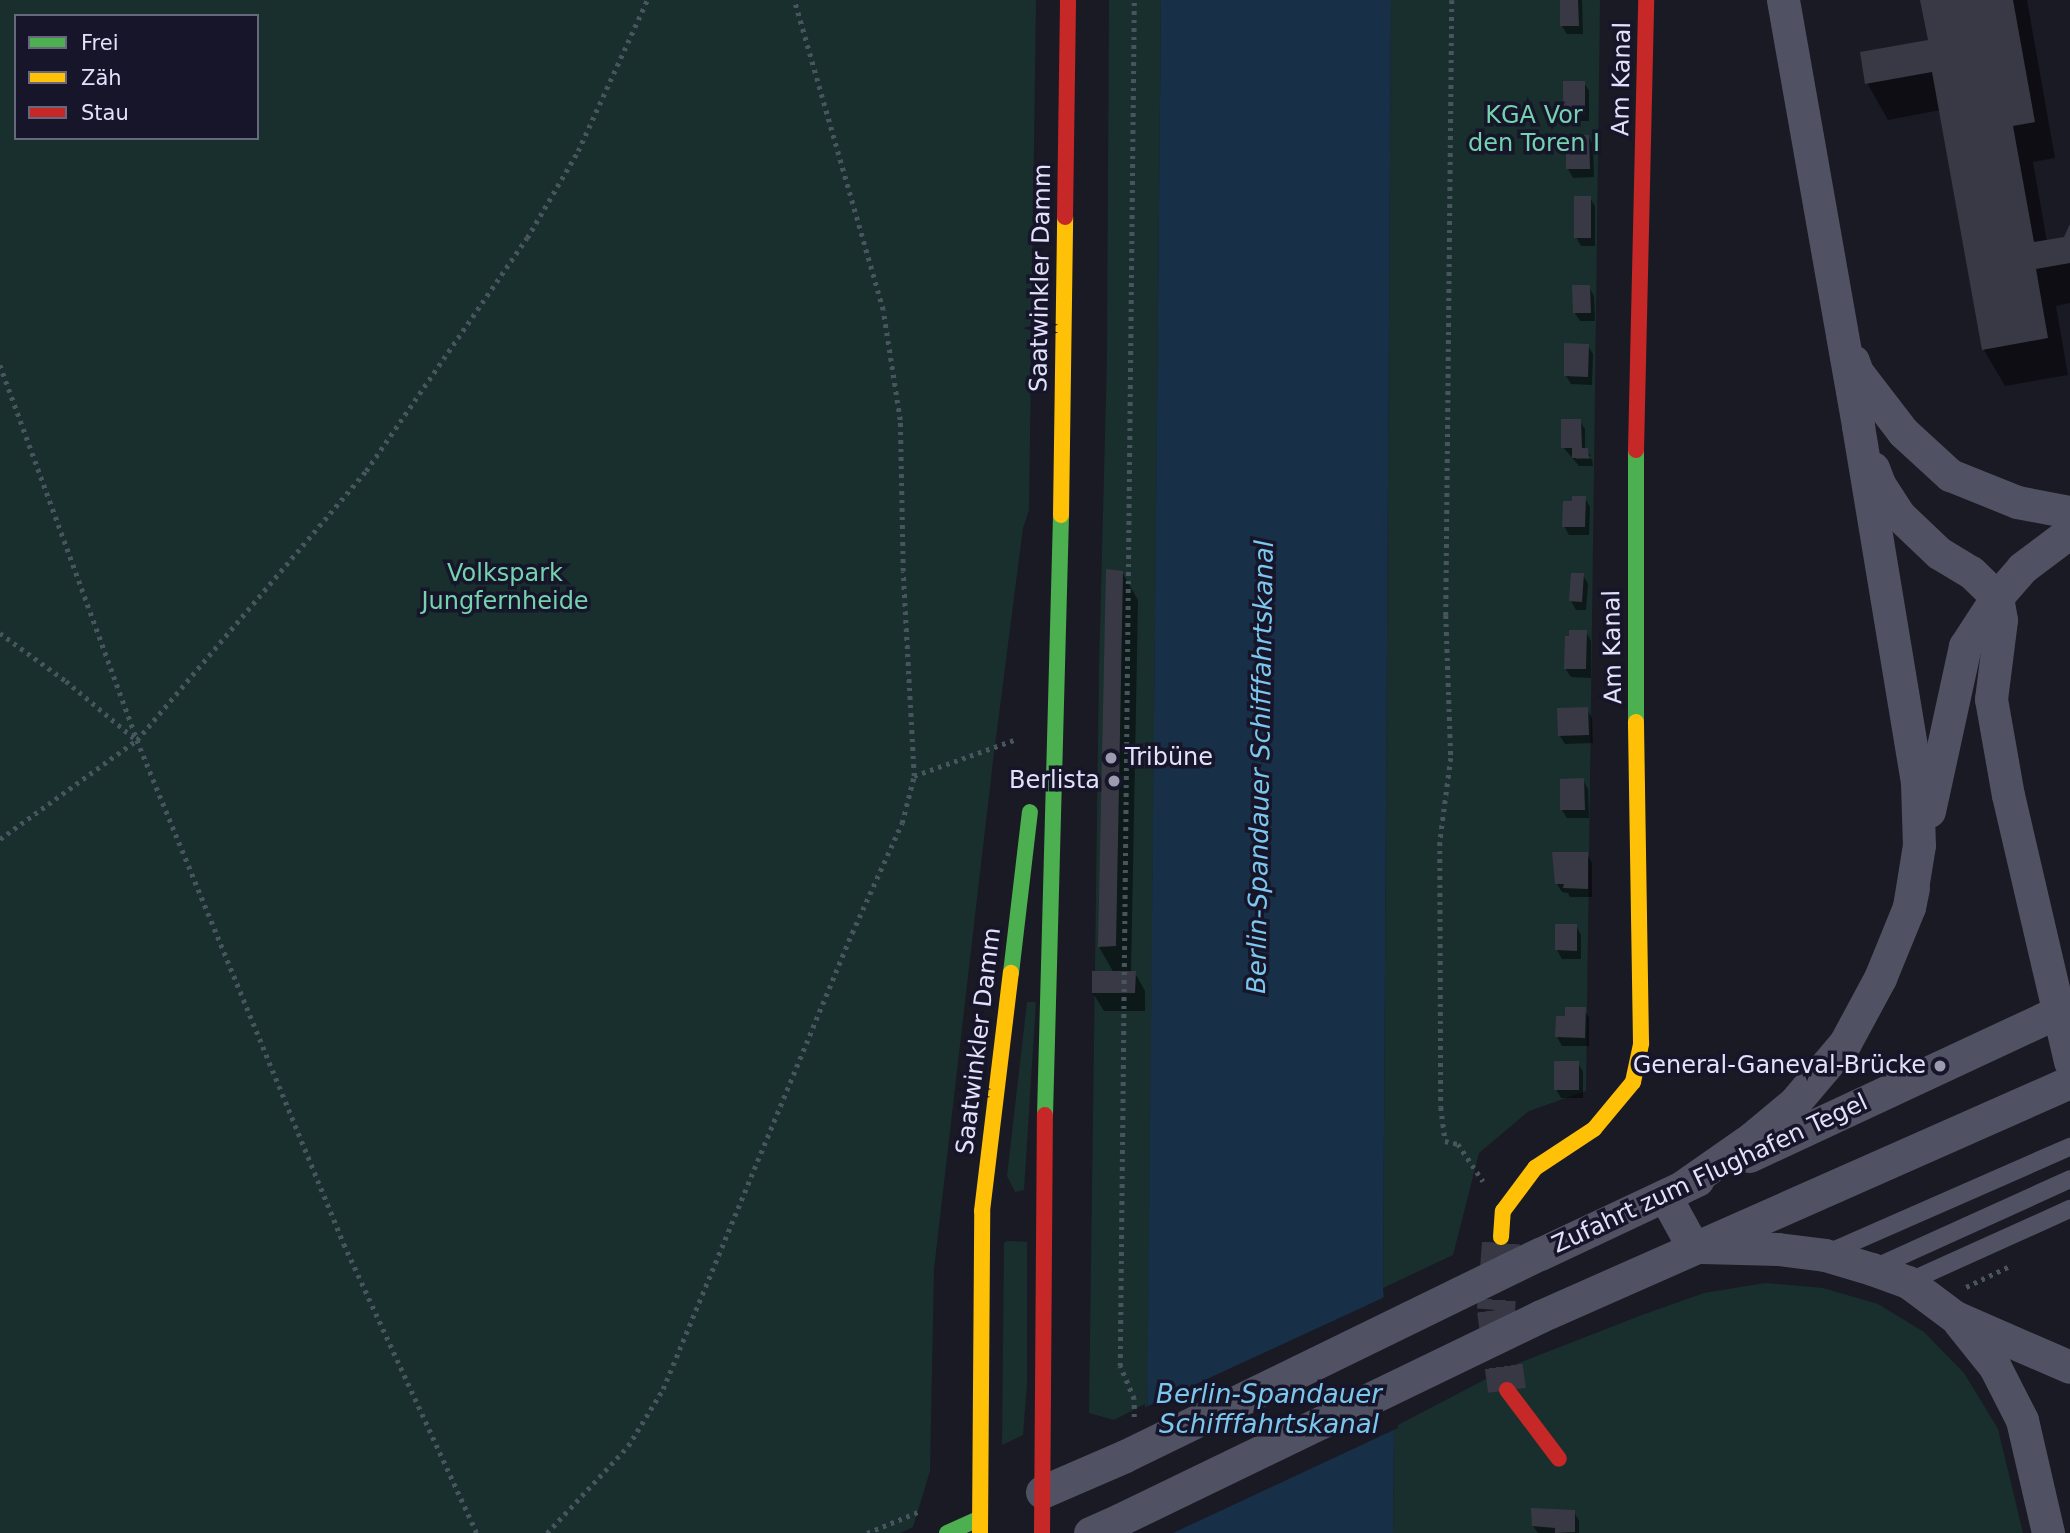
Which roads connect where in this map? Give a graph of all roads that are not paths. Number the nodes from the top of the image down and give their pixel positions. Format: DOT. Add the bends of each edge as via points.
graph roads {
  1 [pos="1068,0"];
  2 [pos="1646,0"];
  3 [pos="1783,0"];
  4 [pos="1835,309"];
  5 [pos="1858,426"];
  6 [pos="2070,512"];
  7 [pos="2070,533"];
  8 [pos="1060,556"];
  9 [pos="1997,597"];
  10 [pos="1037,749"];
  11 [pos="1032,790"];
  12 [pos="1909,907"];
  13 [pos="2064,1008"];
  14 [pos="2070,1062"];
  15 [pos="2070,1082"];
  16 [pos="2070,1147"];
  17 [pos="2070,1178"];
  18 [pos="1672,1192"];
  19 [pos="2070,1209"];
  20 [pos="1501,1237"];
  21 [pos="1693,1247"];
  22 [pos="1825,1255"];
  23 [pos="1872,1269"];
  24 [pos="1908,1282"];
  25 [pos="1955,1317"];
  26 [pos="2070,1367"];
  27 [pos="1507,1390"];
  28 [pos="1559,1459"];
  29 [pos="1036,1495"];
  30 [pos="984,1521"];
  31 [pos="1104,1527"];
  32 [pos="947,1533"];
  33 [pos="1042,1533"];
  34 [pos="2048,1533"];
  1 -- 8 [label="main road, Saatwinkler Damm"];
  2 -- 20 [label="main road, Am Kanal" via="1634,544 1641,1043 1633,1082 1594,1129 1535,1168 1503,1211"];
  3 -- 4 [label="street"];
  4 -- 5 [label="street"];
  4 -- 6 [label="street" via="1857,372 1903,432 1950,475 2017,502"];
  5 -- 9 [label="street" via="1879,484 1900,516 1939,554 1971,572"];
  5 -- 12 [label="street" via="1917,783 1919,845"];
  7 -- 9 [label="street" via="2022,568"];
  8 -- 10 [label="main road, Saatwinkler Damm"];
  8 -- 29 [label="main road, Saatwinkler Damm" via="1036,1212"];
  9 -- 12 [label="street" via="1965,646"];
  9 -- 13 [label="street" via="2001,620 1991,699 2008,796"];
  11 -- 30 [label="main road, Saatwinkler Damm" via="988,1211"];
  12 -- 18 [label="street" via="1880,978 1845,1043 1795,1102 1752,1138"];
  13 -- 14 [label="street"];
  13 -- 18 [label="street, Zufahrt zum Flughafen Tegel"];
  15 -- 21 [label="street"];
  16 -- 22 [label="lane"];
  17 -- 23 [label="lane"];
  18 -- 21 [label="street"];
  18 -- 29 [label="street, Zufahrt zum Flughafen Tegel, bridge" via="1129,1441"];
  19 -- 24 [label="lane"];
  21 -- 22 [label="street"];
  21 -- 31 [label="street, bridge"];
  22 -- 23 [label="street"];
  23 -- 24 [label="street"];
  24 -- 25 [label="street"];
  25 -- 26 [label="street"];
  25 -- 34 [label="street" via="1994,1367 2022,1420"];
  27 -- 28 [label="main road"];
  29 -- 33 [label="main road, Saatwinkler Damm"];
  30 -- 32 [label="main road"];
}
